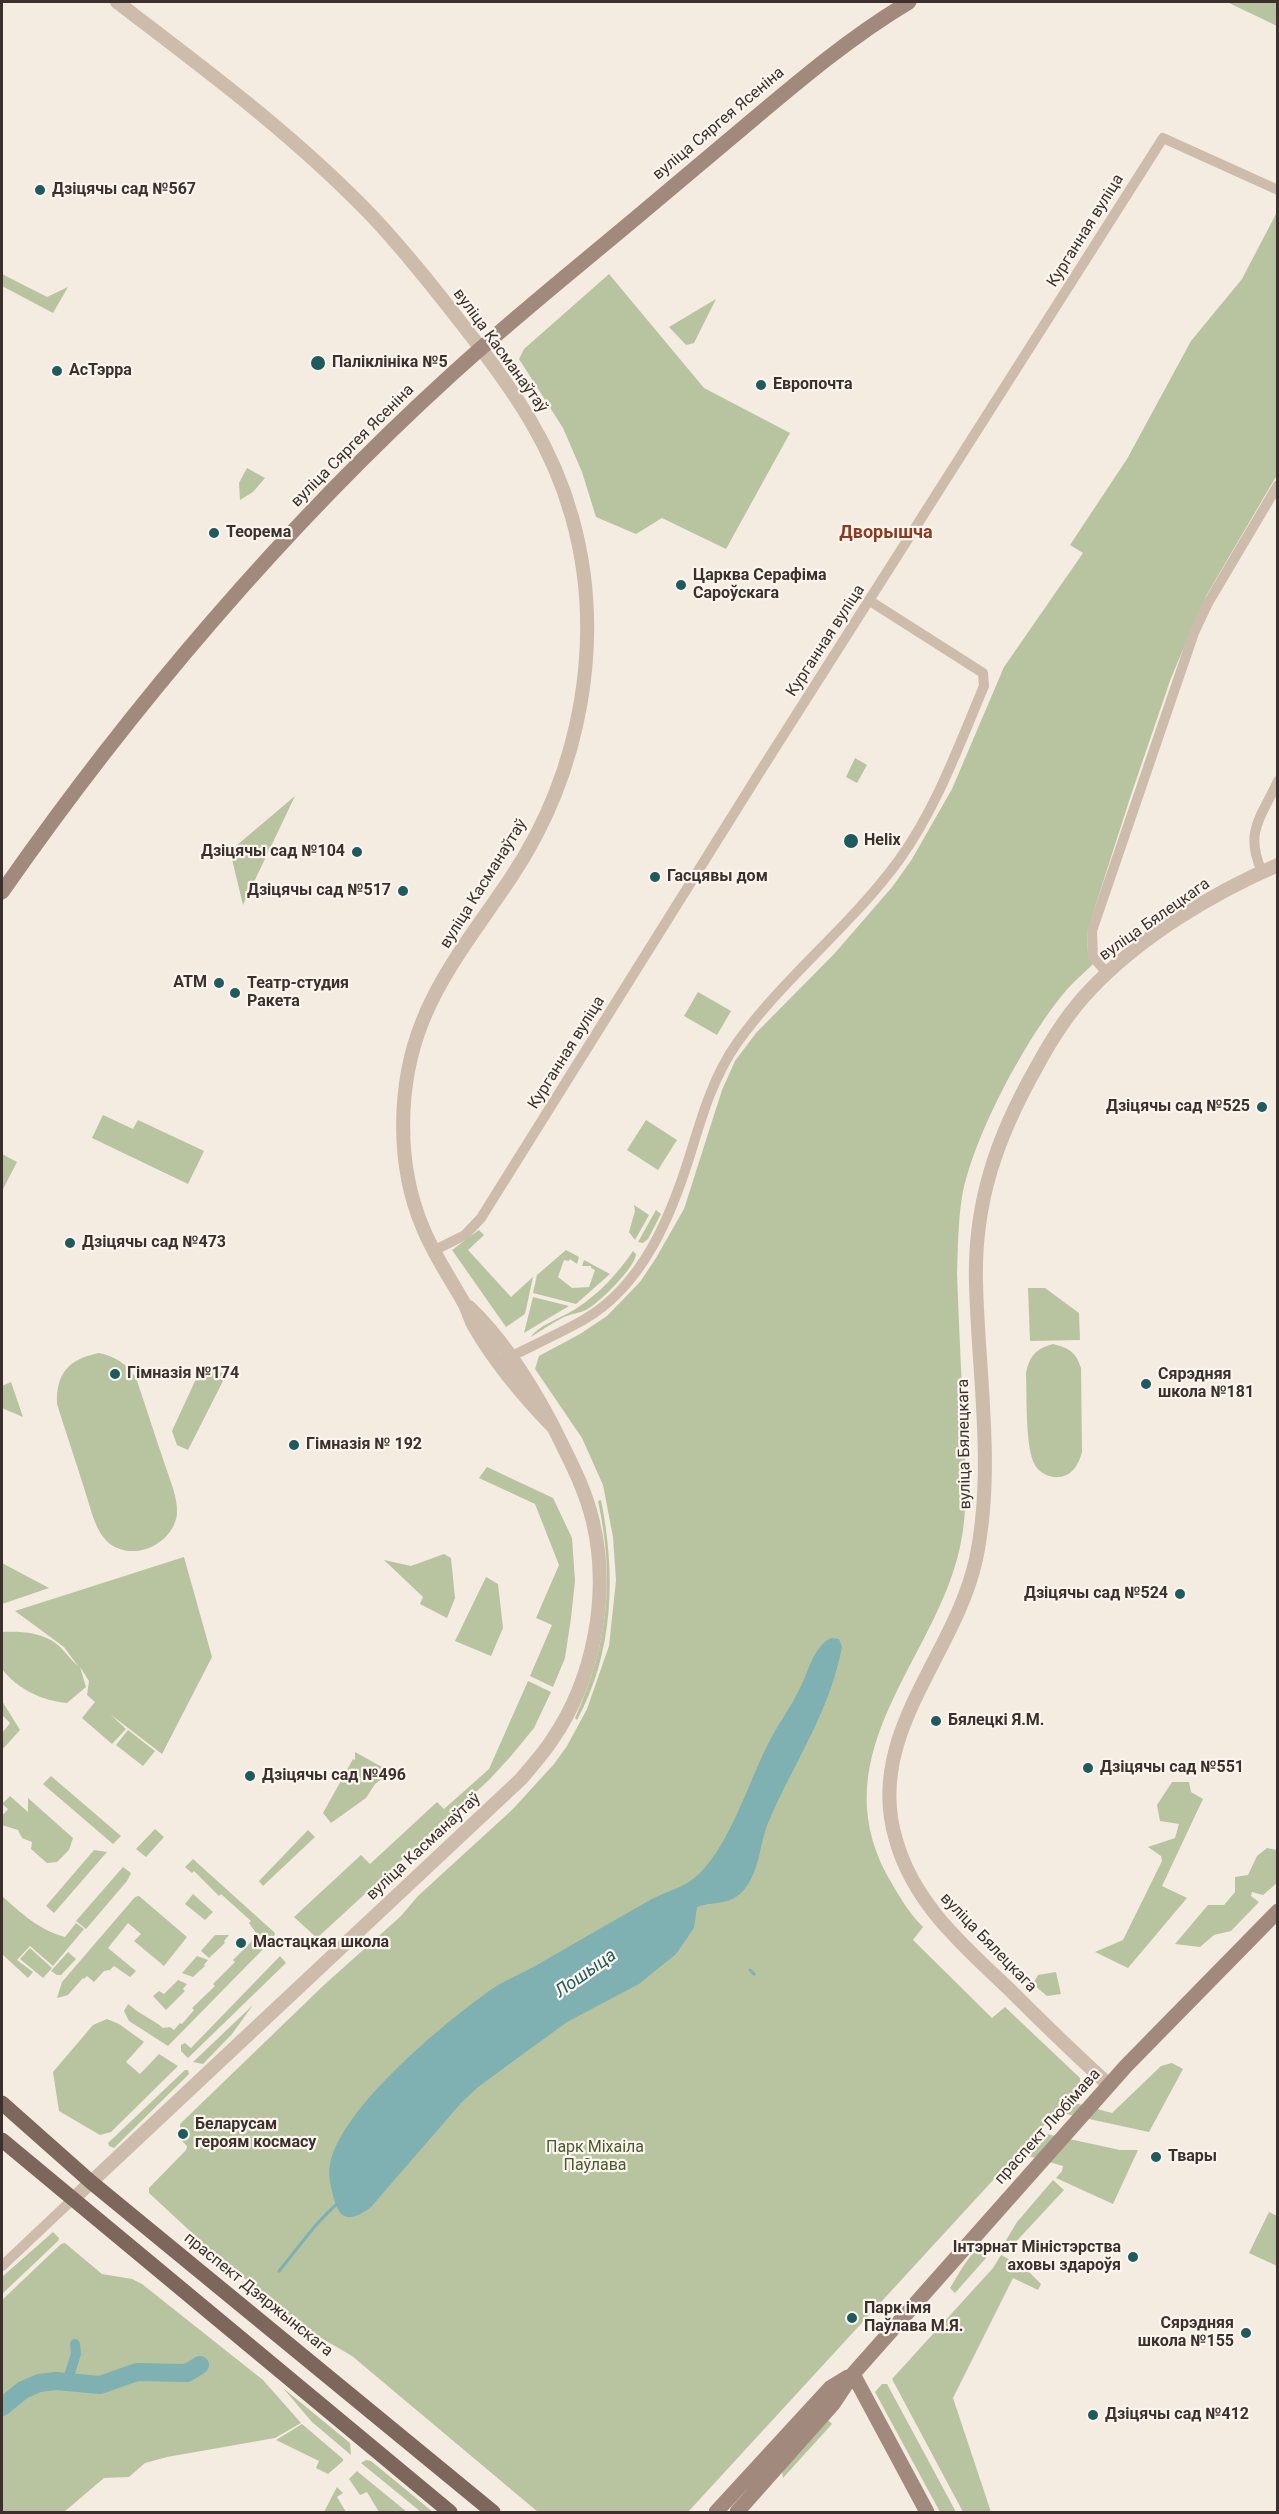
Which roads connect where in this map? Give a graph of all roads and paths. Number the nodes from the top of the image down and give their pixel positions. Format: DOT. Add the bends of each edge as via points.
graph roads {
  1 [pos="117,2"];
  2 [pos="909,2"];
  3 [pos="1278,190"];
  4 [pos="481,349"];
  5 [pos="1278,485"];
  6 [pos="870,601"];
  7 [pos="1277,784"];
  8 [pos="1278,866"];
  9 [pos="1262,872"];
  10 [pos="2,892"];
  11 [pos="1107,973"];
  12 [pos="433,1251"];
  13 [pos="505,1359"];
  14 [pos="1278,1911"];
  15 [pos="1109,2085"];
  16 [pos="2,2103"];
  17 [pos="2,2140"];
  18 [pos="91,2182"];
  19 [pos="72,2200"];
  20 [pos="2,2266"];
  21 [pos="853,2374"];
  22 [pos="450,2512"];
  23 [pos="493,2512"];
  24 [pos="716,2512"];
  25 [pos="737,2512"];
  26 [pos="927,2512"];
  1 -- 4 [label="street, вуліца Касманаўтаў" via="250,105 350,195 403,252"];
  2 -- 4 [label="main road, вуліца Сяргея Ясеніна" via="800,79"];
  3 -- 6 [label="street, Курганная вуліца" via="1163,138"];
  4 -- 10 [label="main road, вуліца Сяргея Ясеніна" via="326,497 229,601 46,828"];
  4 -- 12 [label="street, вуліца Касманаўтаў" via="534,423 558,473 583,567 586,658 575,734 556,793 514,873 438,991 423,1019 408,1067 404,1110 407,1169 412,1200"];
  5 -- 11 [label="street" via="1208,603 1183,667 1092,931 1093,957"];
  6 -- 12 [label="street, Курганная вуліца" via="481,1218 465,1235"];
  6 -- 13 [label="street" via="983,673 984,686 928,814 872,894 736,1044 710,1093 675,1203 642,1263 605,1305"];
  7 -- 9 [label="street" via="1255,828 1252,843"];
  8 -- 9 [label="street, вуліца Бялецкага"];
  9 -- 11 [label="street, вуліца Бялецкага" via="1178,920"];
  11 -- 15 [label="street, вуліца Бялецкага" via="1073,1009 1047,1047 1007,1124 986,1182 975,1280 985,1477 981,1527 966,1593 903,1724 889,1799 896,1843 923,1900 958,1940"];
  12 -- 13 [label="street, вуліца Касманаўтаў" via="464,1303 482,1319"];
  13 -- 18 [label="street, вуліца Касманаўтаў" via="542,1403 576,1472 593,1522 599,1598 594,1636 574,1701 553,1739 521,1779"];
  14 -- 15 [label="main road, праспект Любімава"];
  15 -- 21 [label="main road, праспект Любімава"];
  16 -- 18 [label="main road, праспект Дзяржынскага"];
  17 -- 19 [label="main road"];
  18 -- 19 [label="street, вуліца Касманаўтаў"];
  18 -- 23 [label="main road, праспект Дзяржынскага"];
  19 -- 20 [label="street"];
  19 -- 22 [label="main road"];
  21 -- 24 [label="main road, праспект Любімава" via="830,2388"];
  21 -- 25 [label="main road, праспект Любімава" via="833,2404"];
  21 -- 26 [label="main road"];
}
